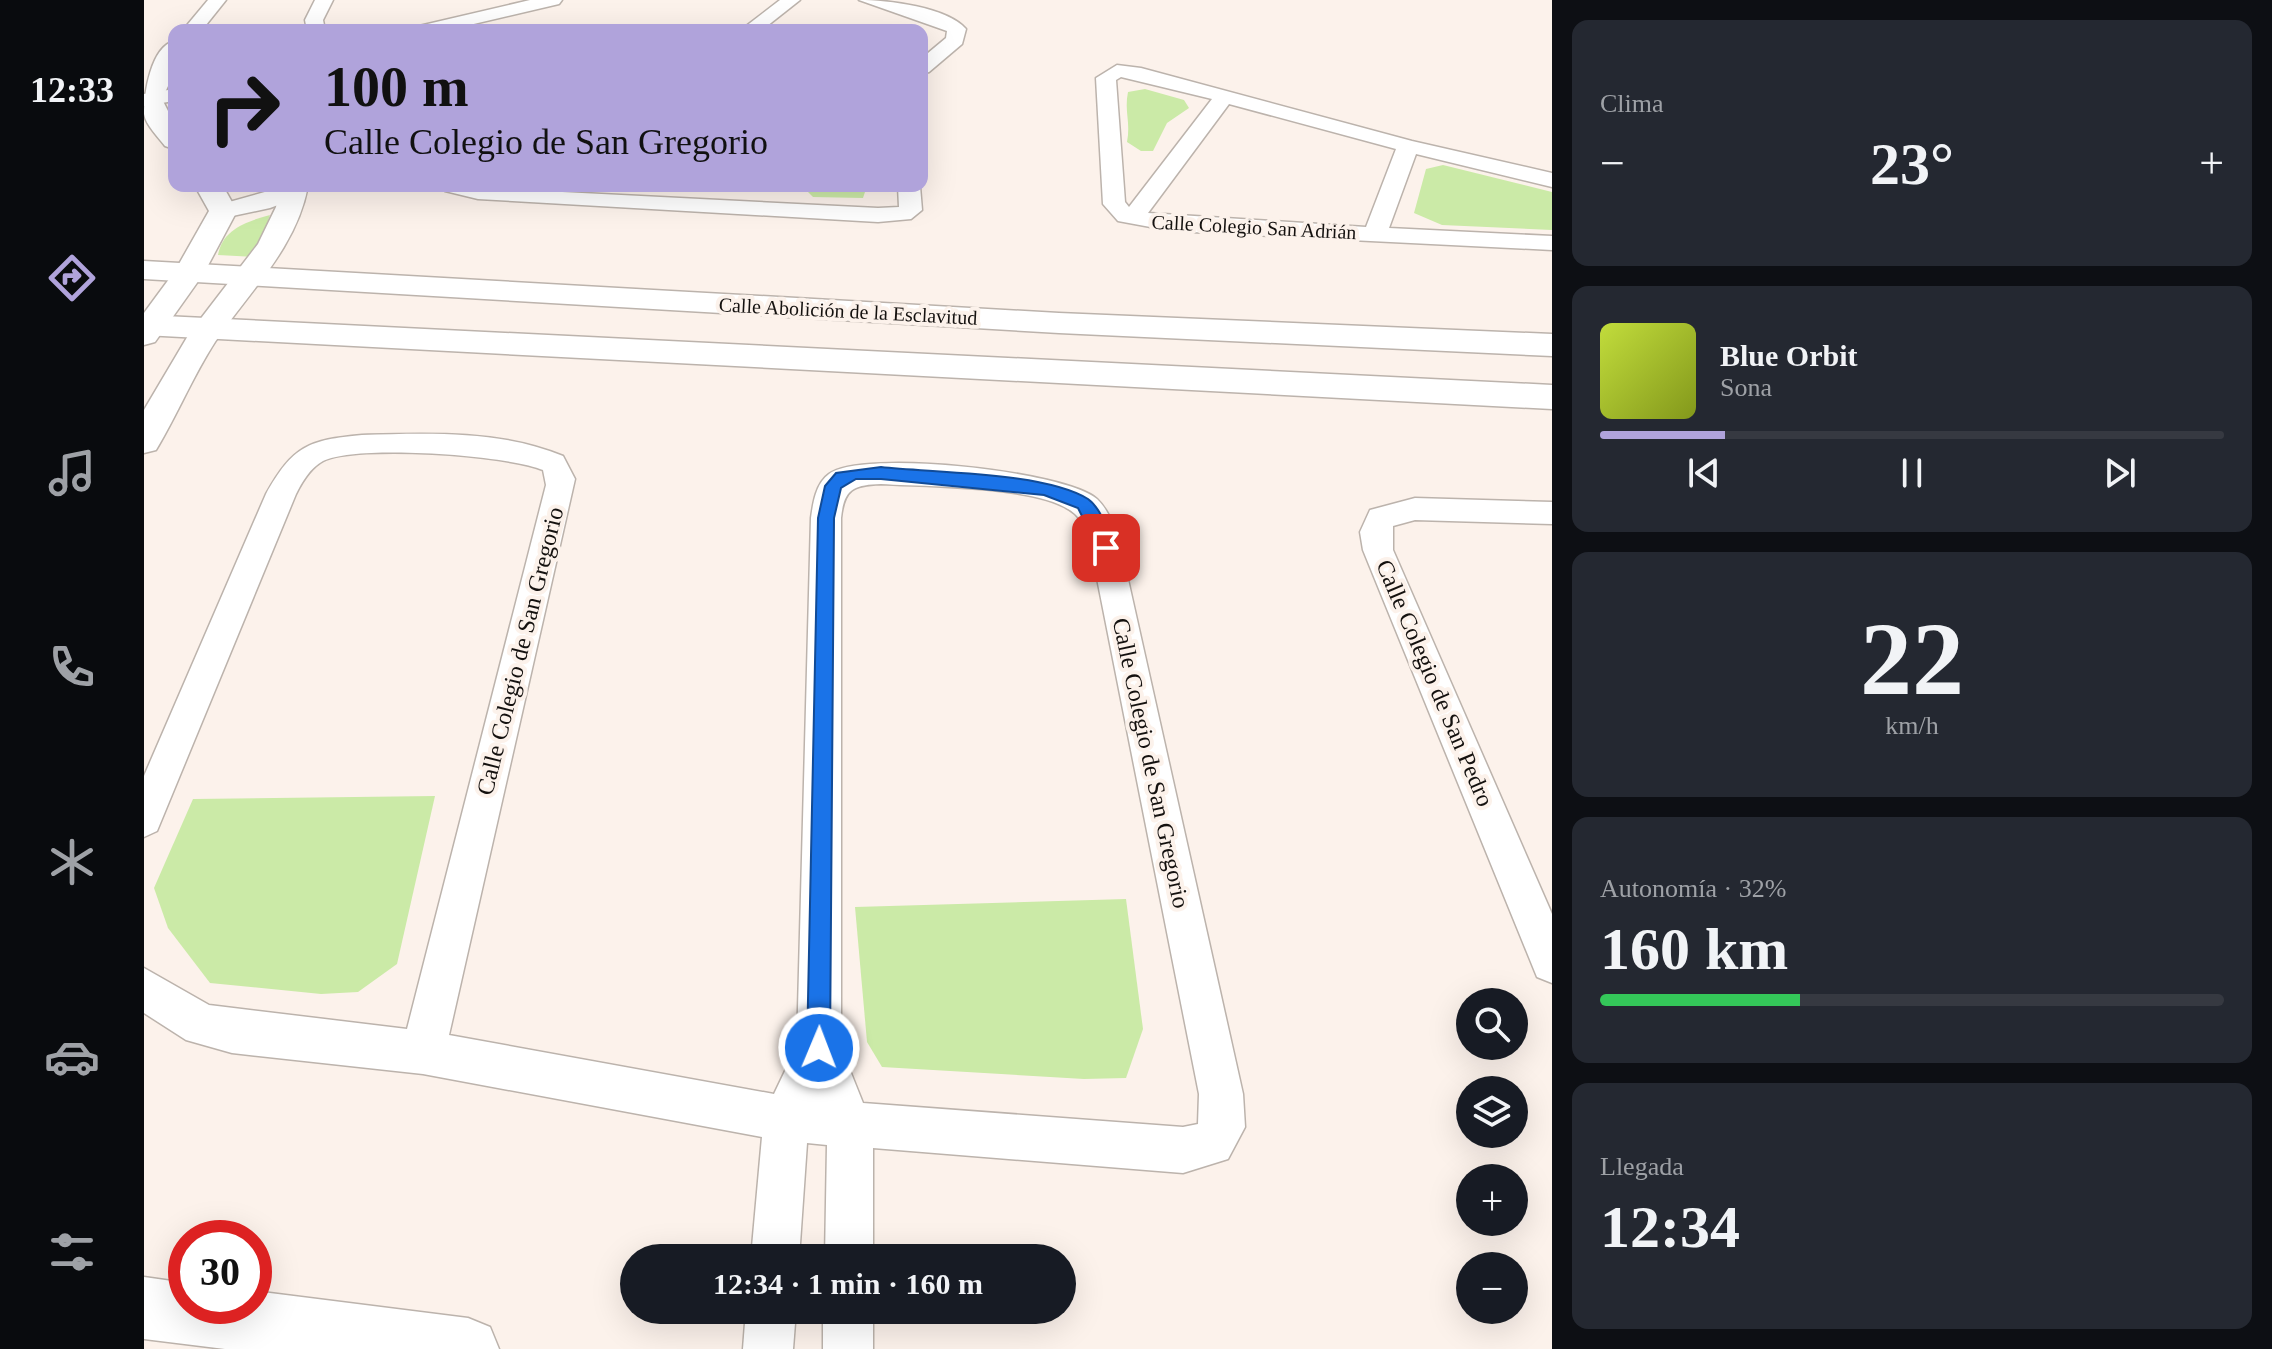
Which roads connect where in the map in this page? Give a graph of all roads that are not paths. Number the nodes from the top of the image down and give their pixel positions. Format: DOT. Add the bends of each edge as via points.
graph roads {
  1 [pos="217,0"];
  2 [pos="324,0"];
  3 [pos="553,0"];
  4 [pos="791,0"];
  5 [pos="868,0"];
  6 [pos="197,24"];
  7 [pos="315,24"];
  8 [pos="473,24"];
  9 [pos="758,24"];
  10 [pos="168,63"];
  11 [pos="928,63"];
  12 [pos="156,93"];
  13 [pos="1225,96"];
  14 [pos="168,133"];
  15 [pos="1408,146"];
  16 [pos="1552,180"];
  17 [pos="285,192"];
  18 [pos="293,192"];
  19 [pos="574,192"];
  20 [pos="777,192"];
  21 [pos="910,192"];
  22 [pos="216,198"];
  23 [pos="760,206"];
  24 [pos="1133,218"];
  25 [pos="1375,234"];
  26 [pos="1545,242"];
  27 [pos="1552,264"];
  28 [pos="144,270"];
  29 [pos="189,273"];
  30 [pos="252,275"];
  31 [pos="146,328"];
  32 [pos="208,329"];
  33 [pos="1552,345"];
  34 [pos="1552,397"];
  35 [pos="144,441"];
  36 [pos="1552,513"];
  37 [pos="144,819"];
  38 [pos="1552,962"];
  39 [pos="144,989"];
  40 [pos="819,1048"];
  41 [pos="423,1052"];
  42 [pos="786,1119"];
  43 [pos="850,1125"];
  44 [pos="776,1244"];
  45 [pos="849,1244"];
  46 [pos="144,1308"];
  47 [pos="770,1324"];
  48 [pos="848,1324"];
  49 [pos="468,1349"];
  50 [pos="768,1349"];
  51 [pos="848,1349"];
  1 -- 6 [label="street"];
  2 -- 7 [label="street"];
  3 -- 8 [label="street"];
  4 -- 9 [label="street"];
  5 -- 11 [label="street" via="957,29 955,40"];
  10 -- 12 [label="street"];
  12 -- 14 [label="street" via="156,116"];
  13 -- 15 [label="street, Calle Colegio San Adrián"];
  13 -- 24 [label="street, Calle Colegio San Adrián"];
  13 -- 24 [label="street, Calle Colegio San Adrián" via="1134,72 1107,76 1114,204"];
  15 -- 16 [label="street, Calle Colegio San Adrián"];
  15 -- 25 [label="street, Calle Colegio San Adrián"];
  17 -- 22 [label="street" via="262,203"];
  18 -- 30 [label="street" via="272,246"];
  19 -- 23 [label="street"];
  20 -- 23 [label="street"];
  21 -- 23 [label="street" via="911,210 896,215"];
  22 -- 29 [label="street"];
  24 -- 25 [label="street, Calle Colegio San Adrián"];
  25 -- 26 [label="street, Calle Colegio San Adrián"];
  26 -- 27 [label="street, Calle Colegio San Adrián"];
  28 -- 29 [label="main road, Calle Abolición de la Esclavitud"];
  29 -- 30 [label="main road, Calle Abolición de la Esclavitud"];
  29 -- 31 [label="street"];
  30 -- 32 [label="street"];
  30 -- 33 [label="main road, Calle Abolición de la Esclavitud" via="1059,323"];
  31 -- 32 [label="main road"];
  32 -- 34 [label="main road"];
  32 -- 35 [label="street"];
  36 -- 38 [label="street, Calle Colegio de San Pedro" via="1415,509 1381,518 1375,532 1378,550"];
  37 -- 41 [label="street, Calle Colegio de San Gregorio" via="281,494 292,473 312,454 332,446 374,442 519,451 553,463 561,485"];
  39 -- 41 [label="street, Calle Colegio de San Gregorio" via="201,1025 232,1032"];
  40 -- 42 [label="street, Calle Colegio de San Gregorio"];
  40 -- 43 [label="street, Calle Colegio de San Gregorio"];
  40 -- 43 [label="street, Calle Colegio de San Gregorio" via="826,518 833,486 856,473 881,473 1046,489 1084,504 1106,548 1221,1094 1222,1127 1212,1143 1183,1150"];
  41 -- 42 [label="street, Calle Colegio de San Gregorio"];
  42 -- 43 [label="street, Calle Colegio de San Gregorio"];
  42 -- 44 [label="street, Calle Colegio de San Gregorio"];
  43 -- 45 [label="street, Calle Colegio de San Gregorio"];
  46 -- 49 [label="street"];
  47 -- 50 [label="street"];
  48 -- 51 [label="street"];
}
